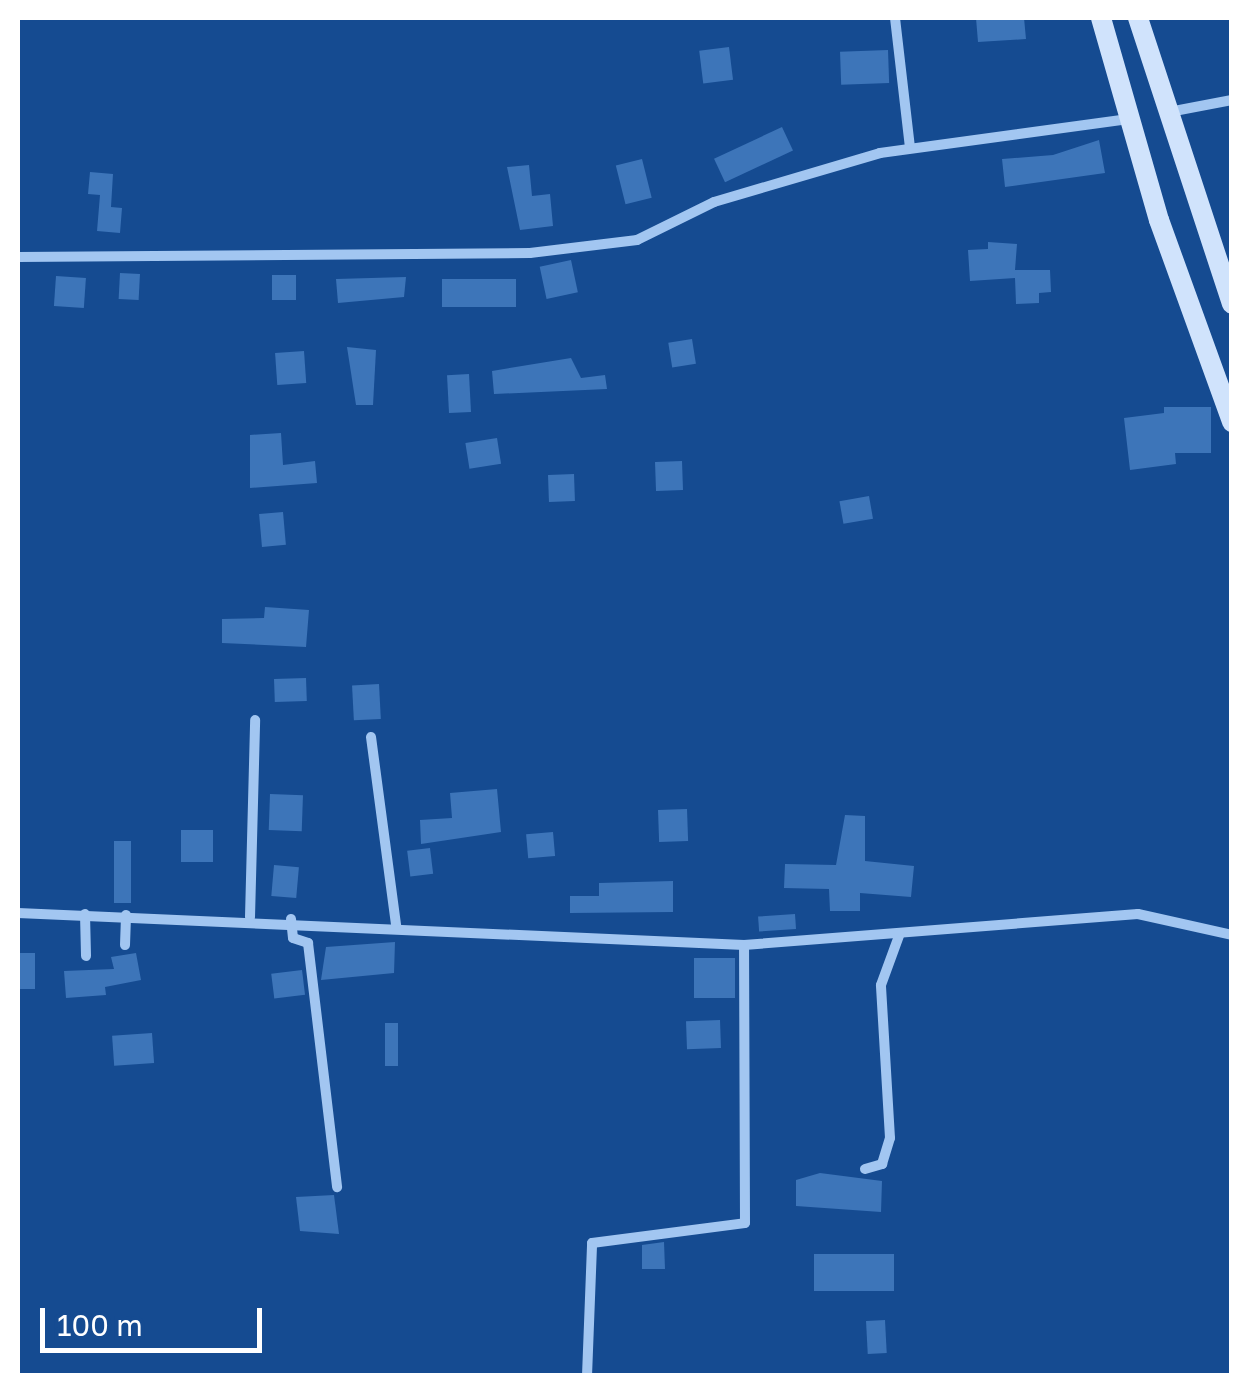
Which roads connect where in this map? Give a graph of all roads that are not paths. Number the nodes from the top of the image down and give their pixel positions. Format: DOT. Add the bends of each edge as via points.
graph roads {
  1 [pos="896,18"];
  2 [pos="1101,18"];
  3 [pos="1138,18"];
  4 [pos="1232,100"];
  5 [pos="1164,114"];
  6 [pos="1128,118"];
  7 [pos="910,148"];
  8 [pos="18,258"];
  9 [pos="1224,262"];
  10 [pos="1232,304"];
  11 [pos="1232,422"];
  12 [pos="255,720"];
  13 [pos="370,737"];
  14 [pos="18,913"];
  15 [pos="85,914"];
  16 [pos="126,915"];
  17 [pos="250,917"];
  18 [pos="292,919"];
  19 [pos="396,925"];
  20 [pos="900,932"];
  21 [pos="1232,935"];
  22 [pos="126,945"];
  23 [pos="744,945"];
  24 [pos="86,956"];
  25 [pos="864,1169"];
  26 [pos="337,1187"];
  27 [pos="587,1376"];
  1 -- 7 [label="street"];
  2 -- 6 [label="main road"];
  3 -- 5 [label="main road"];
  4 -- 5 [label="street"];
  5 -- 9 [label="main road"];
  6 -- 7 [label="street"];
  6 -- 11 [label="main road"];
  7 -- 8 [label="street" via="714,202 638,240 530,253"];
  9 -- 10 [label="main road"];
  12 -- 17 [label="street"];
  13 -- 19 [label="street"];
  14 -- 15 [label="street"];
  15 -- 16 [label="street"];
  15 -- 24 [label="street"];
  16 -- 17 [label="street"];
  16 -- 22 [label="street"];
  17 -- 18 [label="street"];
  18 -- 19 [label="street"];
  18 -- 26 [label="street" via="293,938 308,944"];
  19 -- 23 [label="street"];
  20 -- 21 [label="street" via="1138,914"];
  20 -- 23 [label="street"];
  20 -- 25 [label="street" via="881,985 890,1138 882,1164"];
  23 -- 27 [label="street" via="745,1223 592,1243"];
}
